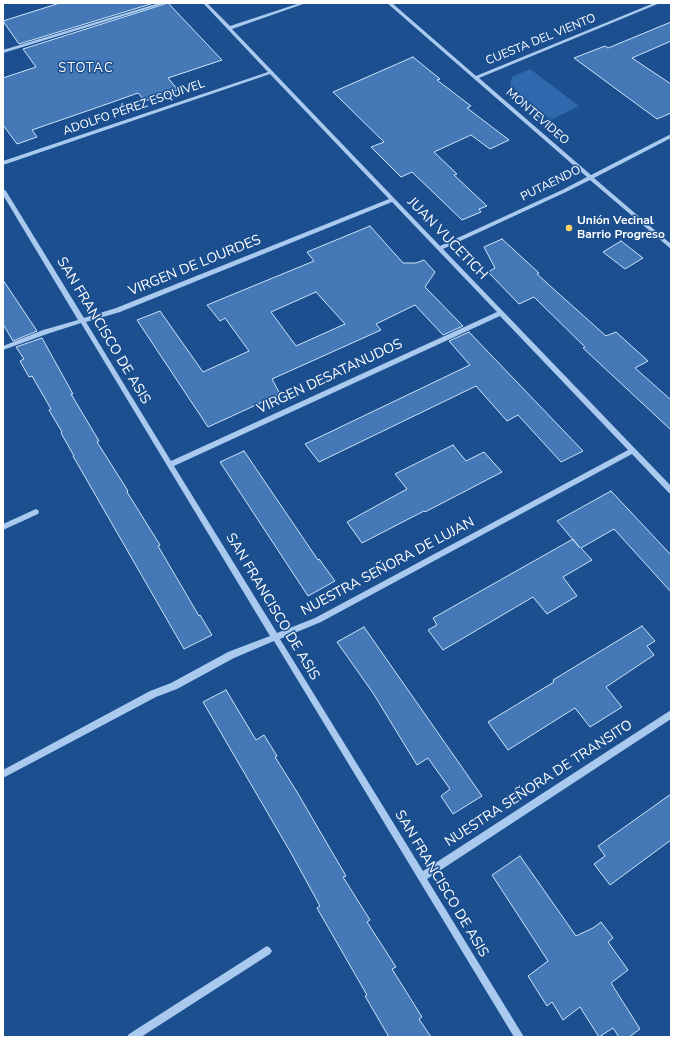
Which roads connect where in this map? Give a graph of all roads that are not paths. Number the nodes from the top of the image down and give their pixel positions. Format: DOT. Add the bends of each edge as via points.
graph roads {
  1 [pos="164,3"];
  2 [pos="205,3"];
  3 [pos="304,3"];
  4 [pos="390,3"];
  5 [pos="658,3"];
  6 [pos="229,28"];
  7 [pos="3,52"];
  8 [pos="271,72"];
  9 [pos="476,78"];
  10 [pos="671,136"];
  11 [pos="3,163"];
  12 [pos="591,177"];
  13 [pos="3,191"];
  14 [pos="393,200"];
  15 [pos="671,247"];
  16 [pos="440,248"];
  17 [pos="500,313"];
  18 [pos="82,321"];
  19 [pos="3,348"];
  20 [pos="632,451"];
  21 [pos="170,464"];
  22 [pos="671,492"];
  23 [pos="36,512"];
  24 [pos="3,527"];
  25 [pos="275,638"];
  26 [pos="671,714"];
  27 [pos="3,774"];
  28 [pos="422,877"];
  29 [pos="267,950"];
  30 [pos="132,1037"];
  31 [pos="519,1037"];
  1 -- 7 [label="street"];
  2 -- 6 [label="street, JUAN VUCETICH"];
  3 -- 6 [label="street"];
  4 -- 9 [label="street, MONTEVIDEO"];
  5 -- 9 [label="street, CUESTA DEL VIENTO"];
  6 -- 8 [label="street, JUAN VUCETICH"];
  8 -- 11 [label="street, ADOLFO PÉREZ ESQUIVEL"];
  8 -- 14 [label="street, JUAN VUCETICH"];
  9 -- 12 [label="street, MONTEVIDEO"];
  10 -- 12 [label="street, PUTAENDO"];
  12 -- 15 [label="street, MONTEVIDEO"];
  12 -- 16 [label="street, PUTAENDO"];
  13 -- 18 [label="street, SAN FRANCISCO DE ASIS"];
  14 -- 16 [label="street, JUAN VUCETICH"];
  14 -- 18 [label="street, VIRGEN DE LOURDES" via="118,310"];
  16 -- 17 [label="street, JUAN VUCETICH"];
  17 -- 20 [label="street, JUAN VUCETICH"];
  17 -- 21 [label="street, VIRGEN DESATANUDOS"];
  18 -- 19 [label="street, VIRGEN DE LOURDES"];
  18 -- 21 [label="street, SAN FRANCISCO DE ASIS"];
  20 -- 22 [label="street, JUAN VUCETICH"];
  20 -- 25 [label="street, NUESTRA SEÑORA DE LUJAN" via="318,620"];
  21 -- 25 [label="street, SAN FRANCISCO DE ASIS"];
  23 -- 24 [label="street"];
  25 -- 27 [label="street, NUESTRA SEÑORA DE LUJAN" via="231,655"];
  25 -- 28 [label="street, SAN FRANCISCO DE ASIS"];
  26 -- 28 [label="street, NUESTRA SEÑORA DE TRANSITO"];
  28 -- 31 [label="street, SAN FRANCISCO DE ASIS"];
  29 -- 30 [label="street"];
}
